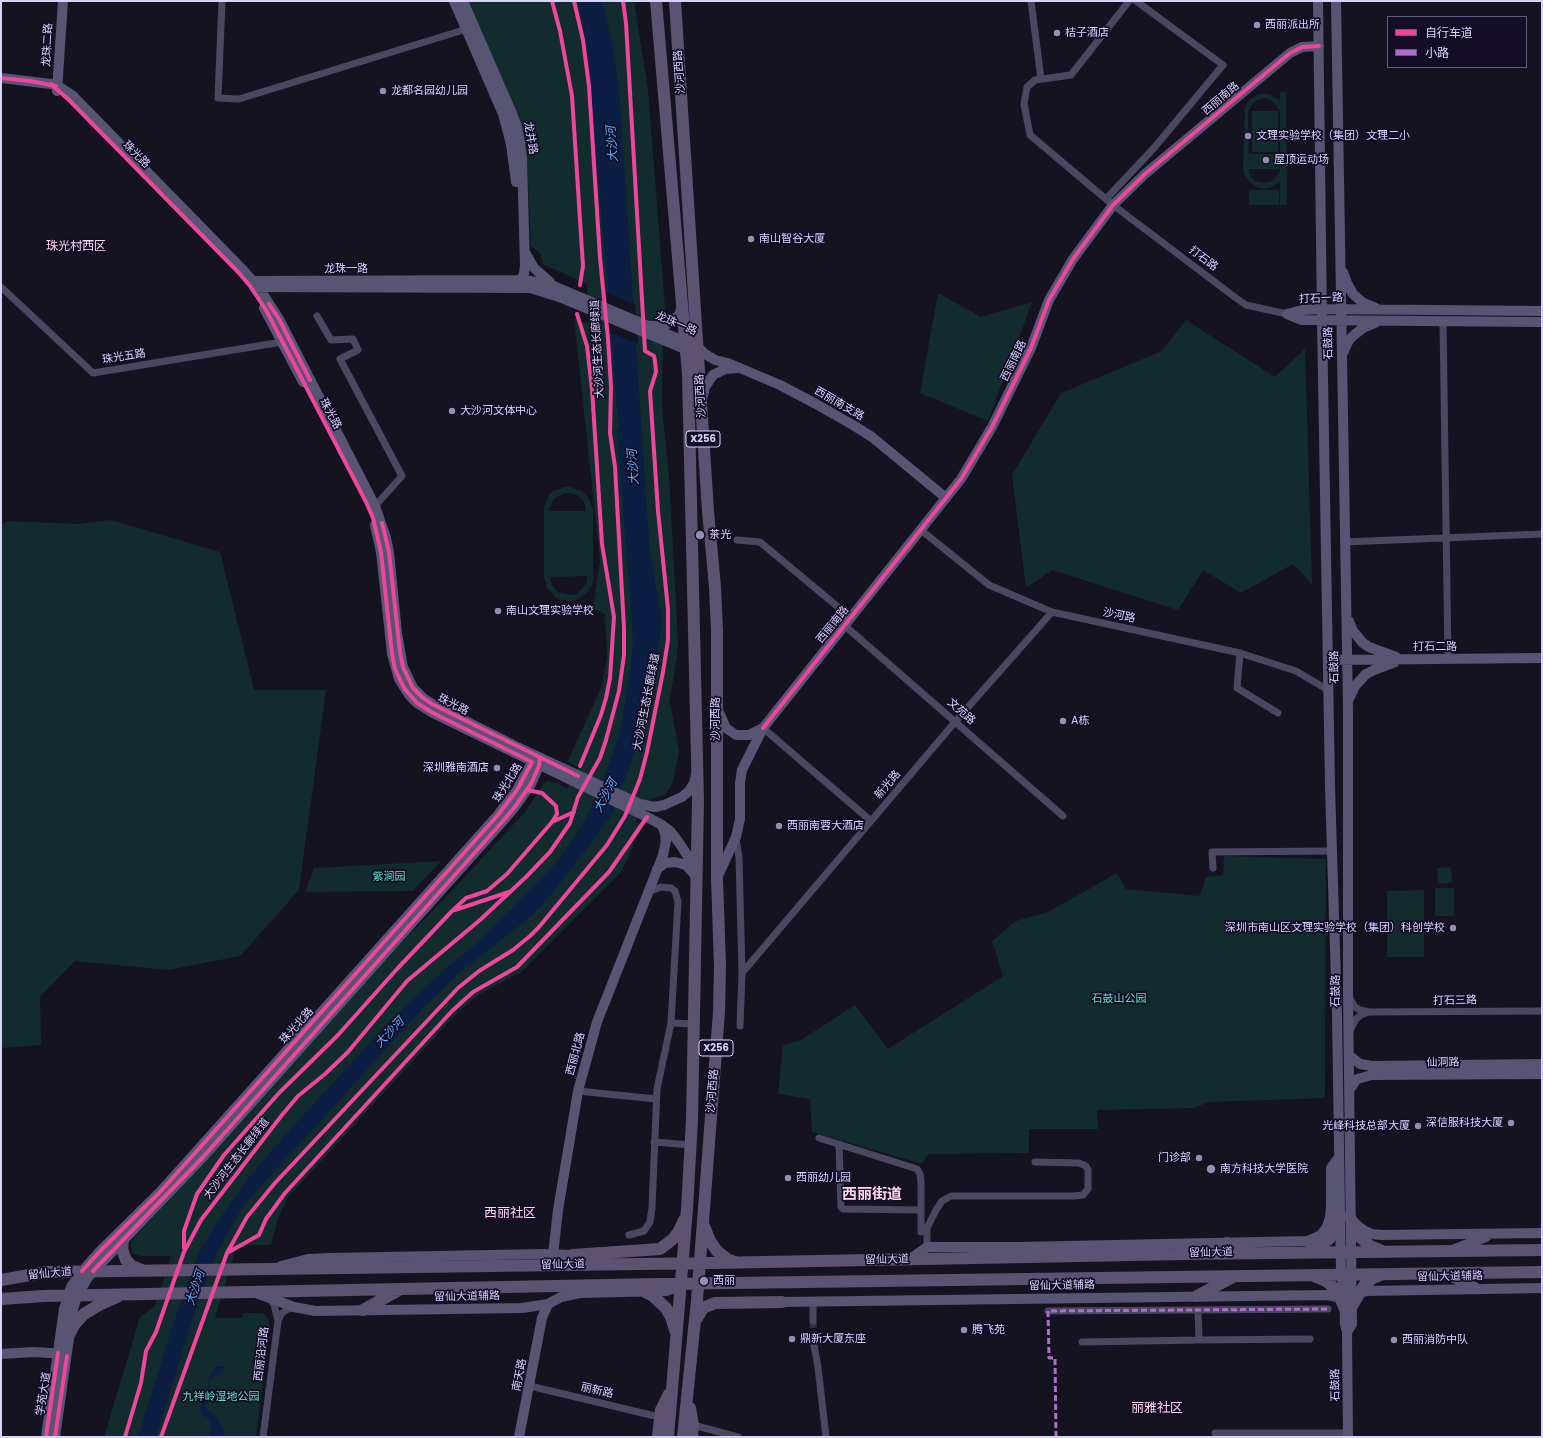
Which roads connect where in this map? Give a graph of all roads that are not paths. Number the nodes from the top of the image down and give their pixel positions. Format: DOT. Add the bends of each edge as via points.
graph roads {
  1 [pos="56,1"];
  2 [pos="63,1"];
  3 [pos="222,1"];
  4 [pos="454,1"];
  5 [pos="463,1"];
  6 [pos="656,1"];
  7 [pos="675,1"];
  8 [pos="1031,1"];
  9 [pos="1129,1"];
  10 [pos="1136,1"];
  11 [pos="1318,1"];
  12 [pos="1336,1"];
  13 [pos="470,28"];
  14 [pos="1319,46"];
  15 [pos="1,78"];
  16 [pos="1041,79"];
  17 [pos="55,87"];
  18 [pos="1110,202"];
  19 [pos="524,248"];
  20 [pos="1340,254"];
  21 [pos="516,282"];
  22 [pos="254,285"];
  23 [pos="555,286"];
  24 [pos="1,287"];
  25 [pos="682,307"];
  26 [pos="1321,309"];
  27 [pos="1341,310"];
  28 [pos="1386,310"];
  29 [pos="1542,311"];
  30 [pos="1286,314"];
  31 [pos="317,316"];
  32 [pos="1322,320"];
  33 [pos="1341,321"];
  34 [pos="1381,321"];
  35 [pos="1442,322"];
  36 [pos="1542,322"];
  37 [pos="649,326"];
  38 [pos="282,342"];
  39 [pos="685,345"];
  40 [pos="700,352"];
  41 [pos="1341,360"];
  42 [pos="740,368"];
  43 [pos="701,403"];
  44 [pos="946,498"];
  45 [pos="375,506"];
  46 [pos="921,530"];
  47 [pos="1542,534"];
  48 [pos="1446,538"];
  49 [pos="737,540"];
  50 [pos="1344,542"];
  51 [pos="1346,611"];
  52 [pos="1052,612"];
  53 [pos="847,621"];
  54 [pos="1240,653"];
  55 [pos="1542,658"];
  56 [pos="1448,659"];
  57 [pos="1328,660"];
  58 [pos="1347,660"];
  59 [pos="1401,660"];
  60 [pos="1328,690"];
  61 [pos="716,699"];
  62 [pos="1348,709"];
  63 [pos="1278,713"];
  64 [pos="955,722"];
  65 [pos="763,728"];
  66 [pos="537,762"];
  67 [pos="697,772"];
  68 [pos="638,808"];
  69 [pos="1063,816"];
  70 [pos="871,821"];
  71 [pos="662,826"];
  72 [pos="736,837"];
  73 [pos="1333,850"];
  74 [pos="657,868"];
  75 [pos="1212,868"];
  76 [pos="695,876"];
  77 [pos="717,878"];
  78 [pos="696,888"];
  79 [pos="647,892"];
  80 [pos="742,973"];
  81 [pos="1348,996"];
  82 [pos="1542,1011"];
  83 [pos="1368,1012"];
  84 [pos="671,1023"];
  85 [pos="694,1024"];
  86 [pos="740,1026"];
  87 [pos="1349,1033"];
  88 [pos="1349,1055"];
  89 [pos="1542,1064"];
  90 [pos="1542,1074"];
  91 [pos="1350,1089"];
  92 [pos="578,1091"];
  93 [pos="656,1099"];
  94 [pos="819,1138"];
  95 [pos="654,1142"];
  96 [pos="839,1144"];
  97 [pos="691,1145"];
  98 [pos="1339,1157"];
  99 [pos="1035,1162"];
  100 [pos="687,1210"];
  101 [pos="921,1210"];
  102 [pos="1346,1216"];
  103 [pos="702,1218"];
  104 [pos="921,1232"];
  105 [pos="1542,1233"];
  106 [pos="1498,1234"];
  107 [pos="629,1235"];
  108 [pos="123,1240"];
  109 [pos="1227,1243"];
  110 [pos="927,1247"];
  111 [pos="1542,1250"];
  112 [pos="1389,1251"];
  113 [pos="1442,1251"];
  114 [pos="1303,1252"];
  115 [pos="1346,1252"];
  116 [pos="1260,1253"];
  117 [pos="553,1255"];
  118 [pos="573,1255"];
  119 [pos="910,1259"];
  120 [pos="682,1263"];
  121 [pos="700,1263"];
  122 [pos="740,1263"];
  123 [pos="606,1264"];
  124 [pos="267,1269"];
  125 [pos="87,1271"];
  126 [pos="146,1271"];
  127 [pos="1542,1272"];
  128 [pos="1438,1273"];
  129 [pos="1346,1274"];
  130 [pos="1386,1274"];
  131 [pos="1307,1275"];
  132 [pos="1236,1276"];
  133 [pos="1,1280"];
  134 [pos="680,1284"];
  135 [pos="698,1284"];
  136 [pos="739,1284"];
  137 [pos="1542,1288"];
  138 [pos="1483,1289"];
  139 [pos="400,1290"];
  140 [pos="253,1292"];
  141 [pos="645,1292"];
  142 [pos="1359,1293"];
  143 [pos="121,1295"];
  144 [pos="72,1296"];
  145 [pos="1197,1296"];
  146 [pos="270,1298"];
  147 [pos="1,1299"];
  148 [pos="782,1302"];
  149 [pos="813,1302"];
  150 [pos="548,1304"];
  151 [pos="1346,1304"];
  152 [pos="294,1307"];
  153 [pos="536,1307"];
  154 [pos="1328,1309"];
  155 [pos="362,1310"];
  156 [pos="1198,1310"];
  157 [pos="1048,1311"];
  158 [pos="542,1318"];
  159 [pos="278,1321"];
  160 [pos="695,1321"];
  161 [pos="813,1321"];
  162 [pos="70,1333"];
  163 [pos="676,1336"];
  164 [pos="1310,1339"];
  165 [pos="1199,1340"];
  166 [pos="1082,1342"];
  167 [pos="814,1345"];
  168 [pos="1,1354"];
  169 [pos="61,1356"];
  170 [pos="1,1361"];
  171 [pos="530,1386"];
  172 [pos="672,1390"];
  173 [pos="688,1390"];
  174 [pos="659,1417"];
  175 [pos="693,1431"];
  176 [pos="1215,1433"];
  177 [pos="1291,1435"];
  178 [pos="1348,1435"];
  179 [pos="46,1437"];
  180 [pos="55,1437"];
  181 [pos="263,1437"];
  182 [pos="519,1437"];
  183 [pos="658,1437"];
  184 [pos="668,1437"];
  185 [pos="683,1437"];
  186 [pos="738,1437"];
  187 [pos="826,1437"];
  1 -- 17 [label="main road, 龙珠二路"];
  2 -- 17 [label="main road, 龙珠二路"];
  3 -- 13 [label="street" via="218,98 239,99"];
  4 -- 13 [label="main road, 龙井路"];
  5 -- 13 [label="main road, 龙井路"];
  6 -- 25 [label="main road, 沙河西路 / X256"];
  7 -- 40 [label="main road, 沙河西路 / X256"];
  8 -- 16 [label="street"];
  9 -- 16 [label="street" via="1071,75"];
  10 -- 18 [label="street" via="1223,65"];
  11 -- 14 [label="main road, 石鼓路"];
  12 -- 20 [label="main road, 石鼓路"];
  13 -- 19 [label="main road, 龙井路" via="517,127 522,159"];
  13 -- 21 [label="main road, 龙井路" via="503,114 511,144 515,171 518,261"];
  14 -- 18 [label="main road, 西丽南路" via="1302,47 1290,53"];
  14 -- 26 [label="main road, 石鼓路"];
  15 -- 17 [label="main road, 珠光路"];
  16 -- 18 [label="street, 打石路" via="1030,83 1024,97 1024,111 1030,135"];
  17 -- 22 [label="main road, 珠光路" via="73,96"];
  18 -- 30 [label="street, 打石路" via="1246,305"];
  18 -- 44 [label="main road, 西丽南路" via="1049,300 1031,348 992,427 961,479"];
  19 -- 21 [label="main road, 龙井路" via="525,271"];
  19 -- 23 [label="main road" via="533,266"];
  20 -- 27 [label="main road, 石鼓路"];
  20 -- 28 [label="main road" via="1344,275 1353,294 1368,306"];
  21 -- 22 [label="main road, 龙珠一路"];
  21 -- 23 [label="main road, 龙珠一路" via="539,281"];
  21 -- 39 [label="main road, 龙珠一路"];
  22 -- 38 [label="main road, 珠光路"];
  22 -- 45 [label="main road, 珠光路" via="279,319"];
  23 -- 37 [label="main road, 龙珠一路"];
  24 -- 38 [label="street, 珠光五路" via="93,373"];
  25 -- 37 [label="main road" via="668,324"];
  25 -- 39 [label="main road, 沙河西路 / X256"];
  26 -- 27 [label="main road, 打石一路"];
  26 -- 30 [label="main road, 打石一路"];
  26 -- 32 [label="main road, 石鼓路"];
  27 -- 28 [label="main road, 打石一路"];
  27 -- 33 [label="main road, 石鼓路"];
  28 -- 29 [label="main road, 打石一路"];
  30 -- 32 [label="main road, 打石一路" via="1302,320"];
  31 -- 45 [label="street" via="331,340 353,339 358,350 340,359 402,476"];
  32 -- 33 [label="main road, 打石一路"];
  32 -- 57 [label="main road, 石鼓路"];
  33 -- 34 [label="main road, 打石一路"];
  33 -- 41 [label="main road, 石鼓路"];
  34 -- 35 [label="main road, 打石一路"];
  34 -- 41 [label="main road" via="1354,335 1346,346"];
  35 -- 36 [label="main road, 打石一路"];
  35 -- 48 [label="street"];
  37 -- 39 [label="main road, 龙珠一路"];
  38 -- 66 [label="main road, 珠光路" via="373,518 381,552 392,654 404,688 417,703 433,713"];
  39 -- 40 [label="main road, 龙珠一路"];
  39 -- 67 [label="main road, 沙河西路 / X256" via="688,374"];
  40 -- 42 [label="main road, 西丽南支路"];
  40 -- 43 [label="main road, 沙河西路 / X256"];
  41 -- 50 [label="main road, 石鼓路"];
  42 -- 43 [label="main road" via="725,369 714,375 705,387"];
  42 -- 44 [label="main road, 西丽南支路" via="792,391 853,425"];
  43 -- 61 [label="main road, 沙河西路 / X256" via="715,588"];
  44 -- 46 [label="main road, 西丽南路"];
  45 -- 66 [label="main road, 珠光路" via="389,552 403,667 413,688 432,704"];
  46 -- 52 [label="street, 沙河路" via="989,585"];
  46 -- 53 [label="main road, 西丽南路"];
  47 -- 48 [label="street"];
  48 -- 50 [label="street"];
  48 -- 56 [label="street"];
  49 -- 53 [label="street, 文苑路" via="760,542"];
  50 -- 51 [label="main road, 石鼓路"];
  51 -- 58 [label="main road, 石鼓路"];
  51 -- 59 [label="main road" via="1353,631 1363,643"];
  52 -- 54 [label="street, 沙河路"];
  52 -- 64 [label="street, 新光路"];
  53 -- 64 [label="street, 文苑路"];
  53 -- 65 [label="main road, 西丽南路"];
  54 -- 60 [label="street, 沙河路" via="1296,672"];
  54 -- 63 [label="street" via="1237,688"];
  55 -- 56 [label="main road, 打石二路"];
  56 -- 59 [label="main road, 打石二路"];
  57 -- 58 [label="main road, 打石二路"];
  57 -- 60 [label="main road, 石鼓路"];
  58 -- 59 [label="main road, 打石二路"];
  58 -- 62 [label="main road, 石鼓路"];
  59 -- 62 [label="main road" via="1374,670 1360,680 1351,693"];
  60 -- 73 [label="main road, 石鼓路"];
  61 -- 65 [label="main road" via="723,723 730,732 736,735 749,735"];
  61 -- 77 [label="main road, 沙河西路 / X256"];
  62 -- 81 [label="main road, 石鼓路"];
  64 -- 69 [label="street, 文苑路"];
  64 -- 70 [label="street, 新光路"];
  65 -- 70 [label="street"];
  65 -- 72 [label="main road, 西丽南路" via="742,770 740,819"];
  66 -- 68 [label="main road, 珠光路"];
  66 -- 108 [label="main road, 珠光北路" via="524,795 503,821 204,1156"];
  66 -- 125 [label="main road, 珠光北路" via="497,816 160,1192 100,1251"];
  67 -- 68 [label="main road, 珠光路" via="694,783 682,797 660,806"];
  67 -- 78 [label="main road, 沙河西路 / X256"];
  68 -- 71 [label="main road, 珠光路"];
  70 -- 80 [label="street, 新光路"];
  71 -- 74 [label="main road, 西丽北路" via="665,848"];
  71 -- 76 [label="main road, 珠光路" via="687,854"];
  72 -- 77 [label="main road, 西丽南路"];
  72 -- 80 [label="street" via="739,858"];
  73 -- 75 [label="street" via="1212,852"];
  73 -- 98 [label="main road, 石鼓路"];
  74 -- 76 [label="main road" via="665,863 675,862 686,865"];
  74 -- 79 [label="main road, 西丽北路"];
  76 -- 78 [label="main road, 珠光路"];
  77 -- 103 [label="main road, 沙河西路 / X256" via="719,1006"];
  78 -- 85 [label="main road, 沙河西路 / X256"];
  79 -- 84 [label="street" via="667,887 675,891 677,896"];
  79 -- 92 [label="main road, 西丽北路" via="597,1022"];
  80 -- 86 [label="street"];
  81 -- 83 [label="street" via="1355,1007"];
  81 -- 87 [label="main road, 石鼓路"];
  82 -- 83 [label="street, 打石三路"];
  83 -- 87 [label="street" via="1356,1019"];
  84 -- 85 [label="street"];
  84 -- 93 [label="street"];
  85 -- 97 [label="main road, 沙河西路 / X256"];
  87 -- 88 [label="main road, 石鼓路"];
  88 -- 89 [label="main road, 仙洞路" via="1360,1064 1372,1066"];
  88 -- 91 [label="main road, 石鼓路"];
  90 -- 91 [label="main road, 仙洞路" via="1372,1075 1357,1079"];
  91 -- 102 [label="main road, 石鼓路"];
  92 -- 93 [label="street"];
  92 -- 117 [label="main road, 西丽北路"];
  93 -- 95 [label="street"];
  94 -- 96 [label="street"];
  95 -- 97 [label="street"];
  95 -- 107 [label="street" via="650,1222 644,1231"];
  96 -- 101 [label="street" via="917,1169 920,1174"];
  96 -- 101 [label="street" via="843,1209"];
  97 -- 100 [label="main road, 沙河西路 / X256"];
  98 -- 102 [label="main road, 石鼓路"];
  98 -- 109 [label="main road" via="1331,1168 1330,1217 1321,1235 1308,1241"];
  99 -- 110 [label="street" via="1079,1163 1086,1166 1088,1189 1083,1194 1074,1196 951,1196 942,1201 927,1228"];
  100 -- 118 [label="main road" via="679,1231 660,1249"];
  100 -- 120 [label="main road, 沙河西路 / X256"];
  101 -- 104 [label="street"];
  102 -- 106 [label="main road" via="1372,1234"];
  102 -- 112 [label="main road" via="1364,1242 1374,1248"];
  102 -- 114 [label="main road" via="1327,1241 1317,1248"];
  102 -- 115 [label="main road, 石鼓路"];
  103 -- 121 [label="main road, 沙河西路 / X256"];
  103 -- 122 [label="main road" via="706,1233 716,1251 727,1259"];
  105 -- 106 [label="main road"];
  106 -- 113 [label="main road"];
  108 -- 125 [label="main road, 珠光北路"];
  108 -- 126 [label="main road" via="122,1249 126,1260 132,1266"];
  109 -- 110 [label="main road"];
  109 -- 116 [label="main road"];
  110 -- 119 [label="main road"];
  111 -- 113 [label="main road, 留仙大道"];
  112 -- 113 [label="main road, 留仙大道"];
  112 -- 115 [label="main road, 留仙大道"];
  114 -- 115 [label="main road, 留仙大道"];
  114 -- 116 [label="main road, 留仙大道"];
  115 -- 129 [label="main road, 石鼓路"];
  116 -- 119 [label="main road, 留仙大道"];
  117 -- 118 [label="main road"];
  117 -- 124 [label="main road" via="318,1258"];
  118 -- 123 [label="main road"];
  119 -- 122 [label="main road, 留仙大道"];
  120 -- 121 [label="main road, 留仙大道"];
  120 -- 123 [label="main road, 留仙大道"];
  120 -- 134 [label="main road, 沙河西路 / X256"];
  121 -- 122 [label="main road, 留仙大道"];
  121 -- 135 [label="main road, 沙河西路 / X256"];
  123 -- 124 [label="main road, 留仙大道"];
  124 -- 126 [label="main road, 留仙大道"];
  125 -- 126 [label="main road, 留仙大道"];
  125 -- 133 [label="main road, 留仙大道" via="47,1272"];
  125 -- 144 [label="main road, 学苑大道" via="75,1280"];
  127 -- 128 [label="main road, 留仙大道"];
  128 -- 130 [label="main road, 留仙大道"];
  128 -- 138 [label="main road"];
  129 -- 130 [label="main road, 留仙大道"];
  129 -- 131 [label="main road, 留仙大道"];
  129 -- 151 [label="main road, 石鼓路"];
  130 -- 142 [label="main road" via="1373,1278"];
  131 -- 132 [label="main road, 留仙大道"];
  131 -- 151 [label="main road" via="1326,1281"];
  132 -- 136 [label="main road, 留仙大道"];
  132 -- 145 [label="main road"];
  134 -- 135 [label="main road, 留仙大道"];
  134 -- 139 [label="main road, 留仙大道"];
  134 -- 141 [label="main road, 留仙大道辅路" via="666,1291"];
  134 -- 163 [label="main road, 沙河西路 / X256"];
  135 -- 136 [label="main road, 留仙大道"];
  135 -- 160 [label="main road, 沙河西路 / X256"];
  136 -- 148 [label="main road"];
  137 -- 138 [label="main road, 留仙大道辅路"];
  138 -- 142 [label="main road, 留仙大道辅路"];
  139 -- 140 [label="main road, 留仙大道"];
  139 -- 155 [label="main road"];
  140 -- 143 [label="main road, 留仙大道"];
  140 -- 146 [label="main road, 留仙大道辅路"];
  141 -- 150 [label="main road, 留仙大道辅路" via="580,1293 562,1297"];
  141 -- 163 [label="main road" via="659,1300 666,1308"];
  142 -- 151 [label="main road"];
  143 -- 144 [label="main road, 留仙大道"];
  143 -- 162 [label="main road" via="90,1310 79,1319"];
  144 -- 147 [label="main road, 留仙大道"];
  144 -- 162 [label="main road, 学苑大道"];
  144 -- 169 [label="main road, 学苑大道" via="63,1315"];
  145 -- 149 [label="main road, 留仙大道辅路"];
  145 -- 151 [label="main road, 留仙大道辅路" via="1327,1295"];
  146 -- 152 [label="main road, 留仙大道辅路"];
  146 -- 159 [label="street, 西丽沿河路"];
  148 -- 149 [label="main road, 留仙大道辅路"];
  148 -- 160 [label="main road" via="715,1303 703,1308"];
  149 -- 161 [label="street"];
  150 -- 153 [label="main road, 留仙大道辅路"];
  150 -- 158 [label="main road, 南天路"];
  151 -- 178 [label="main road, 石鼓路"];
  152 -- 155 [label="main road, 留仙大道辅路" via="315,1311"];
  152 -- 159 [label="street, 西丽沿河路" via="281,1314"];
  153 -- 155 [label="main road, 留仙大道辅路"];
  153 -- 158 [label="main road"];
  154 -- 156 [label="street"];
  156 -- 157 [label="street"];
  156 -- 165 [label="street"];
  158 -- 171 [label="main road, 南天路"];
  159 -- 181 [label="street, 西丽沿河路"];
  160 -- 173 [label="main road, 沙河西路 / X256"];
  162 -- 169 [label="main road, 学苑大道"];
  163 -- 172 [label="main road, 沙河西路 / X256"];
  164 -- 165 [label="street"];
  165 -- 166 [label="street"];
  167 -- 187 [label="street"];
  168 -- 169 [label="main road" via="34,1352"];
  169 -- 170 [label="main road"];
  169 -- 179 [label="main road, 学苑大道"];
  169 -- 180 [label="main road, 学苑大道"];
  171 -- 174 [label="street, 丽新路"];
  171 -- 182 [label="main road, 南天路"];
  172 -- 174 [label="main road"];
  172 -- 184 [label="main road, 沙河西路 / X256"];
  173 -- 175 [label="main road"];
  173 -- 185 [label="main road, 沙河西路 / X256"];
  174 -- 183 [label="main road"];
  175 -- 186 [label="street"];
  176 -- 177 [label="street"];
  177 -- 178 [label="street"];
}
